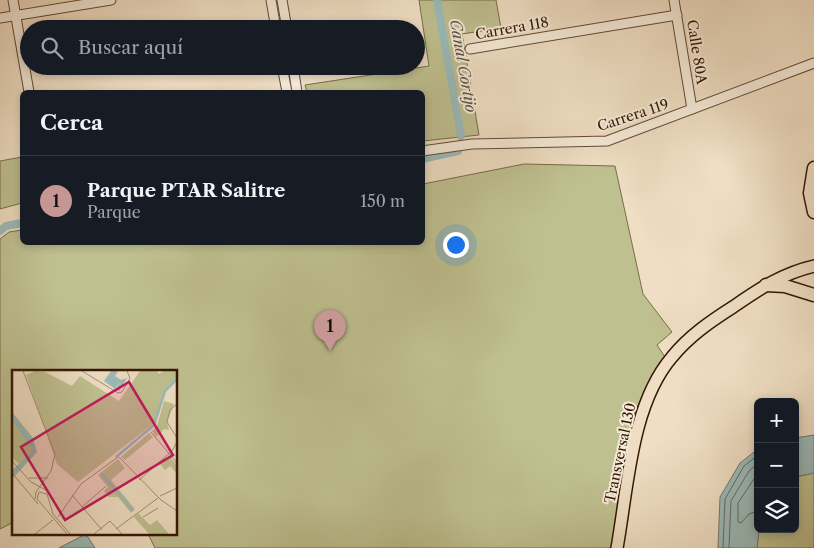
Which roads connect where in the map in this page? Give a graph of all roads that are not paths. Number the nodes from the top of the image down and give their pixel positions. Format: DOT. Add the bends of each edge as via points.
graph roads {
  1 [pos="13,0"];
  2 [pos="111,0"];
  3 [pos="271,0"];
  4 [pos="282,0"];
  5 [pos="674,0"];
  6 [pos="15,15"];
  7 [pos="677,15"];
  8 [pos="0,18"];
  9 [pos="274,20"];
  10 [pos="285,20"];
  11 [pos="20,42"];
  12 [pos="470,49"];
  13 [pos="814,63"];
  14 [pos="26,75"];
  15 [pos="284,75"];
  16 [pos="294,75"];
  17 [pos="29,90"];
  18 [pos="287,90"];
  19 [pos="297,90"];
  20 [pos="692,109"];
  21 [pos="425,151"];
  22 [pos="814,168"];
  23 [pos="814,212"];
  24 [pos="812,265"];
  25 [pos="766,285"];
  26 [pos="814,295"];
  27 [pos="618,548"];
  1 -- 6 [label="street"];
  2 -- 6 [label="street"];
  3 -- 9 [label="street"];
  4 -- 10 [label="street"];
  5 -- 7 [label="street, Calle 80A"];
  6 -- 8 [label="street"];
  6 -- 11 [label="street"];
  7 -- 12 [label="street, Carrera 118"];
  7 -- 20 [label="street, Calle 80A"];
  13 -- 20 [label="street, Carrera 119"];
  14 -- 17 [label="street"];
  15 -- 18 [label="street"];
  16 -- 19 [label="street"];
  20 -- 21 [label="street, Carrera 119" via="606,141 472,144"];
  22 -- 23 [label="highway" via="810,194"];
  24 -- 25 [label="main road, Transversal 130"];
  25 -- 26 [label="highway" via="784,286"];
  25 -- 27 [label="main road, Transversal 130" via="685,342 657,377 644,407 636,439"];
}
